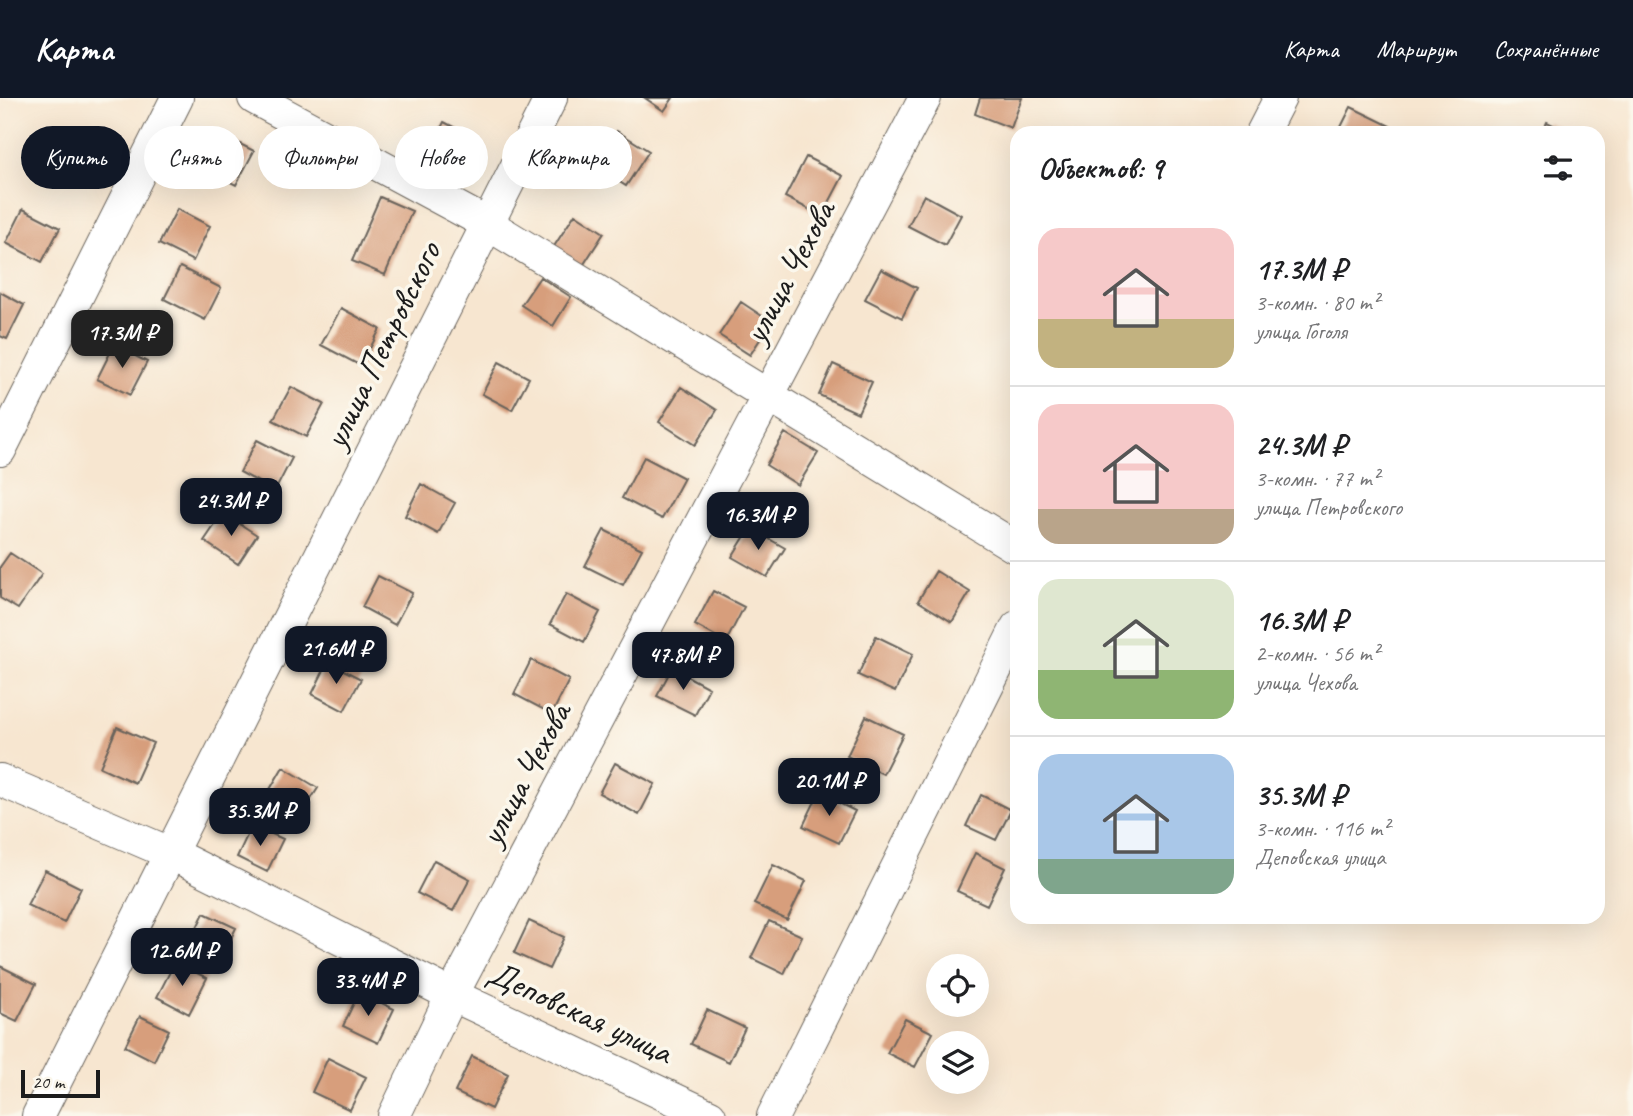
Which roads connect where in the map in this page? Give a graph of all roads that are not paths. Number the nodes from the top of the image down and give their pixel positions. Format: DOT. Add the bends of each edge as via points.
graph roads {
  1 [pos="177,98"];
  2 [pos="254,98"];
  3 [pos="551,98"];
  4 [pos="925,98"];
  5 [pos="1280,98"];
  6 [pos="1266,126"];
  7 [pos="486,223"];
  8 [pos="767,394"];
  9 [pos="0,450"];
  10 [pos="1010,544"];
  11 [pos="1010,641"];
  12 [pos="0,780"];
  13 [pos="172,854"];
  14 [pos="452,995"];
  15 [pos="38,1116"];
  16 [pos="394,1116"];
  17 [pos="710,1116"];
  18 [pos="774,1116"];
  1 -- 9 [label="street"];
  2 -- 7 [label="street"];
  3 -- 7 [label="street, улица Петровского"];
  4 -- 8 [label="street, улица Чехова"];
  5 -- 6 [label="street"];
  7 -- 8 [label="street"];
  7 -- 13 [label="street, улица Петровского"];
  8 -- 10 [label="street"];
  8 -- 14 [label="street, улица Чехова"];
  11 -- 18 [label="street"];
  12 -- 13 [label="street, Деповская улица"];
  13 -- 14 [label="street, Деповская улица"];
  13 -- 15 [label="street, улица Петровского"];
  14 -- 16 [label="street, улица Чехова"];
  14 -- 17 [label="street, Деповская улица"];
}
